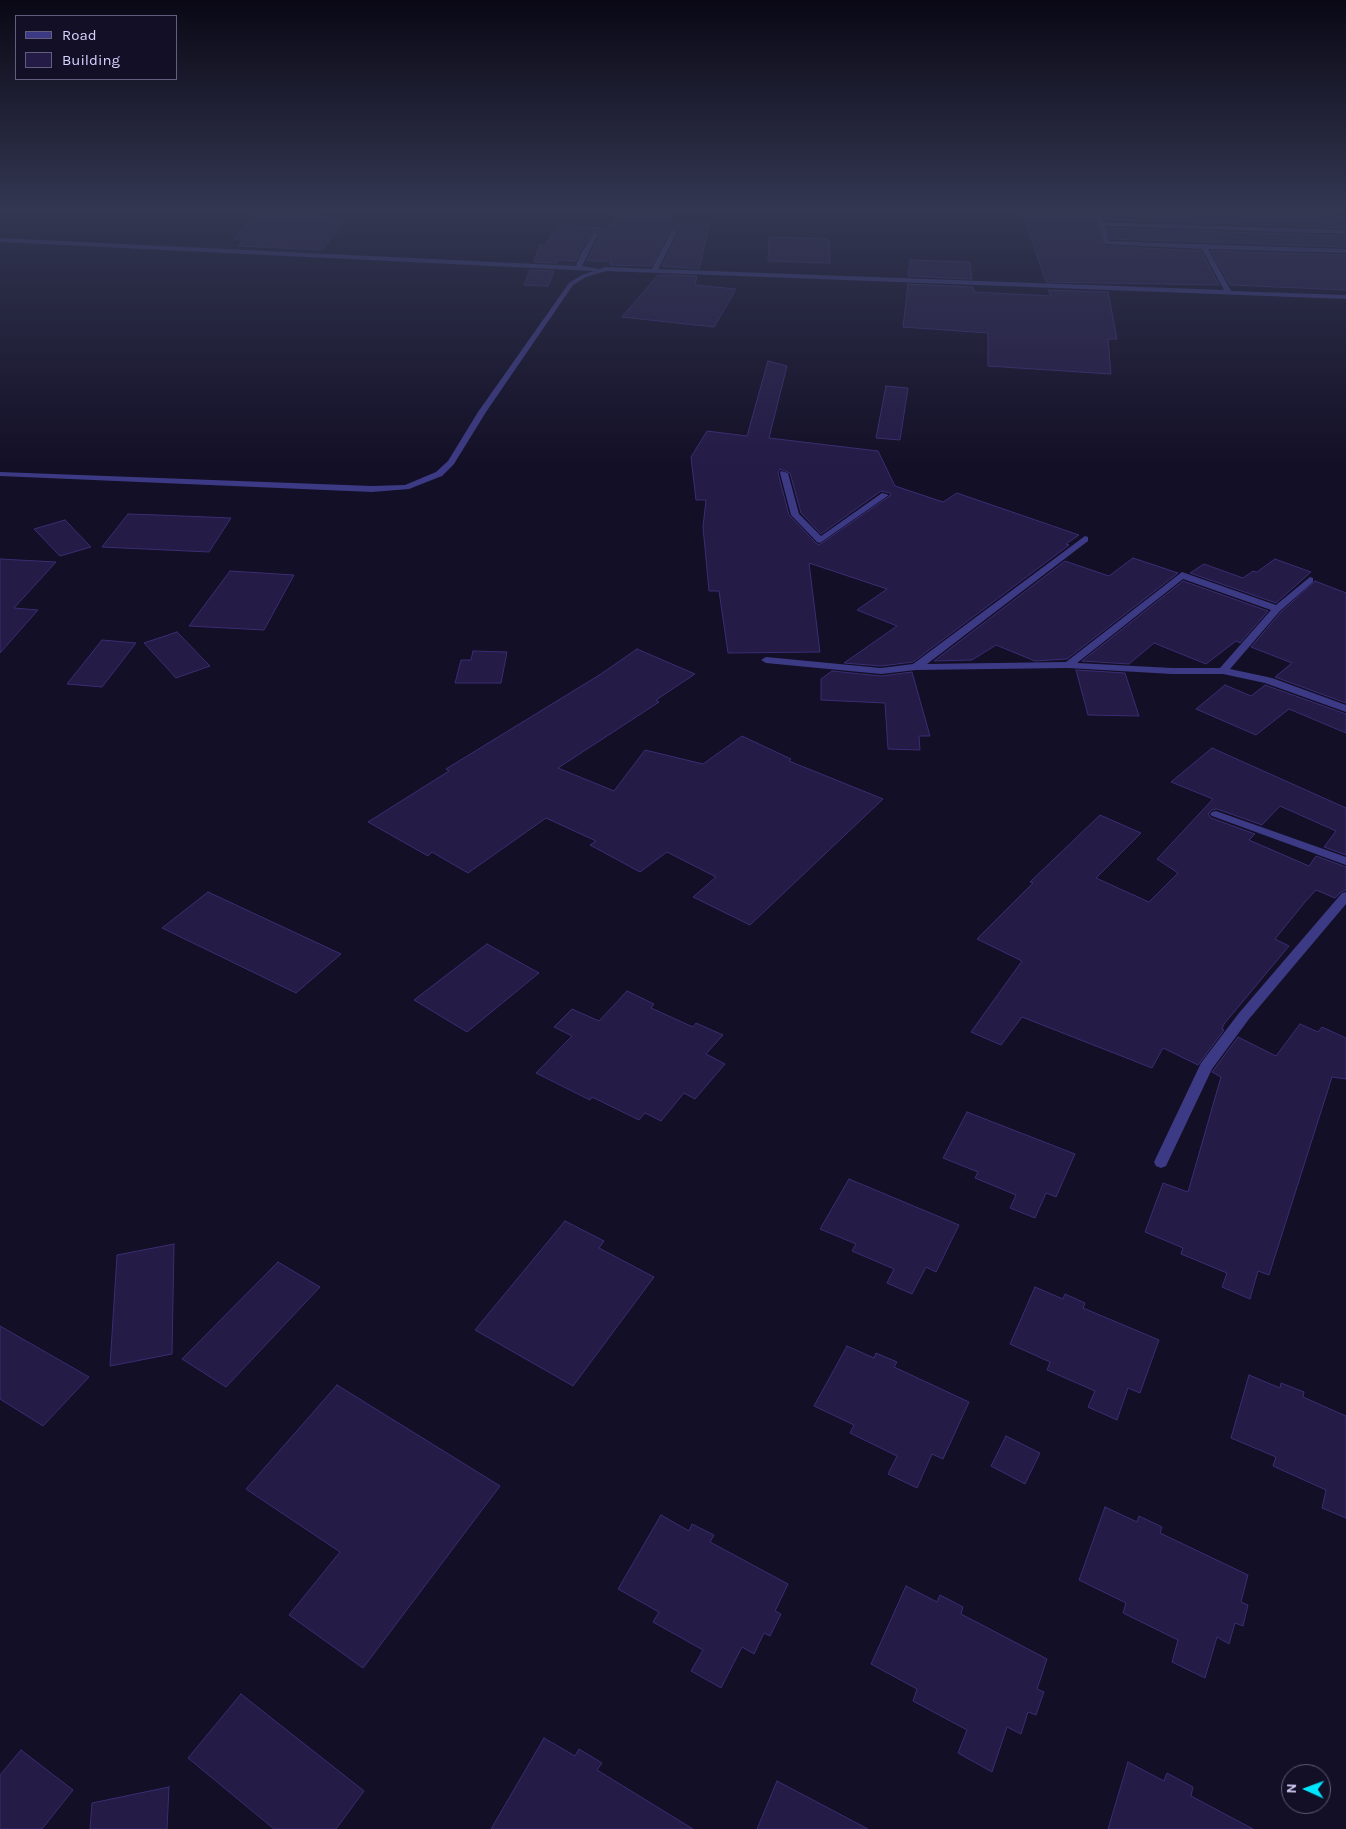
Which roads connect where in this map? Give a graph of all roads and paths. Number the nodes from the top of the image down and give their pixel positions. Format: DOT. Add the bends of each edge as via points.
graph roads {
  1 [pos="563,297"];
  2 [pos="1331,297"];
  3 [pos="1346,298"];
  4 [pos="784,473"];
  5 [pos="0,474"];
  6 [pos="885,495"];
  7 [pos="1085,539"];
  8 [pos="1310,580"];
  9 [pos="1277,609"];
  10 [pos="766,660"];
  11 [pos="1068,666"];
  12 [pos="916,667"];
  13 [pos="1223,671"];
  14 [pos="1346,709"];
  15 [pos="1216,814"];
  16 [pos="1346,861"];
  17 [pos="1346,896"];
  18 [pos="1160,1162"];
  1 -- 5 [label="street" via="451,462 440,474 406,487 372,489"];
  2 -- 3 [label="street"];
  4 -- 6 [label="street" via="796,515 820,540"];
  7 -- 12 [label="street"];
  8 -- 9 [label="street"];
  9 -- 11 [label="street" via="1182,575"];
  9 -- 13 [label="street"];
  10 -- 12 [label="street" via="881,670"];
  11 -- 12 [label="street"];
  11 -- 13 [label="street"];
  13 -- 14 [label="street" via="1268,680"];
  15 -- 16 [label="street"];
  17 -- 18 [label="street" via="1244,1016 1206,1068"];
}
